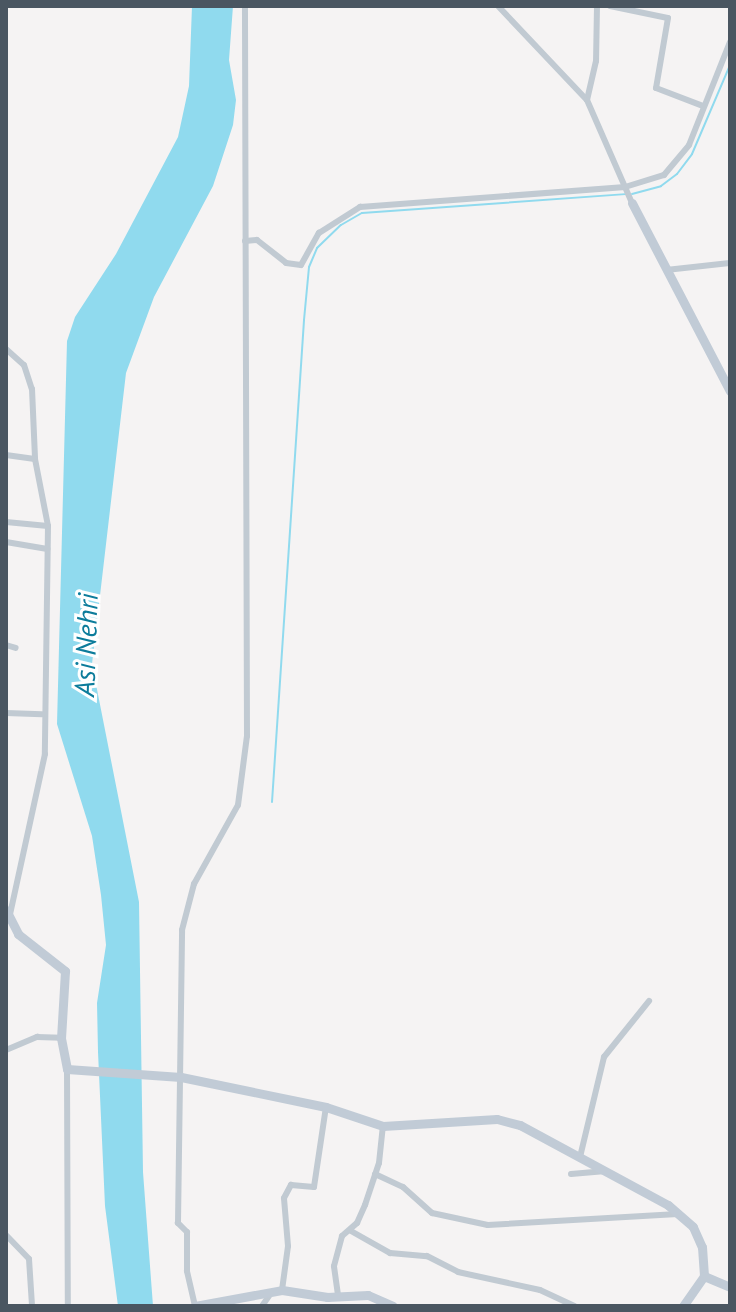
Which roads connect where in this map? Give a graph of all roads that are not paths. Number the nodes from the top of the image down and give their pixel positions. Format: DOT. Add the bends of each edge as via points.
graph roads {
  1 [pos="245,6"];
  2 [pos="498,6"];
  3 [pos="597,6"];
  4 [pos="610,6"];
  5 [pos="730,42"];
  6 [pos="587,100"];
  7 [pos="703,106"];
  8 [pos="625,187"];
  9 [pos="632,203"];
  10 [pos="245,241"];
  11 [pos="730,263"];
  12 [pos="666,270"];
  13 [pos="6,349"];
  14 [pos="730,391"];
  15 [pos="6,455"];
  16 [pos="35,459"];
  17 [pos="6,522"];
  18 [pos="48,526"];
  19 [pos="6,542"];
  20 [pos="47,549"];
  21 [pos="6,645"];
  22 [pos="16,648"];
  23 [pos="6,713"];
  24 [pos="42,714"];
  25 [pos="8,912"];
  26 [pos="649,1001"];
  27 [pos="61,1038"];
  28 [pos="6,1050"];
  29 [pos="70,1069"];
  30 [pos="178,1076"];
  31 [pos="326,1107"];
  32 [pos="383,1126"];
  33 [pos="579,1161"];
  34 [pos="603,1171"];
  35 [pos="375,1174"];
  36 [pos="571,1174"];
  37 [pos="678,1214"];
  38 [pos="351,1231"];
  39 [pos="6,1235"];
  40 [pos="704,1276"];
  41 [pos="730,1287"];
  42 [pos="278,1291"];
  43 [pos="338,1295"];
  44 [pos="326,1301"];
  45 [pos="687,1304"];
  46 [pos="390,1305"];
  47 [pos="32,1306"];
  48 [pos="68,1306"];
  49 [pos="195,1306"];
  50 [pos="262,1306"];
  51 [pos="574,1306"];
  1 -- 10 [label="street"];
  2 -- 6 [label="street"];
  3 -- 6 [label="street" via="596,61"];
  4 -- 7 [label="street" via="668,18 656,88"];
  5 -- 7 [label="street"];
  6 -- 8 [label="street"];
  7 -- 8 [label="street" via="680,159 664,175"];
  8 -- 9 [label="street"];
  8 -- 10 [label="street" via="360,207 319,233 301,265 286,263 257,240"];
  9 -- 12 [label="street"];
  10 -- 30 [label="street" via="246,764 238,805 185,910"];
  11 -- 12 [label="street"];
  12 -- 14 [label="street"];
  13 -- 16 [label="street" via="24,365 32,389"];
  15 -- 16 [label="street"];
  16 -- 18 [label="street"];
  17 -- 18 [label="street"];
  18 -- 20 [label="street"];
  19 -- 20 [label="street"];
  20 -- 24 [label="street"];
  21 -- 22 [label="street"];
  23 -- 24 [label="street"];
  24 -- 25 [label="street" via="45,754"];
  25 -- 27 [label="street" via="18,934 65,971"];
  26 -- 33 [label="street" via="604,1057"];
  27 -- 28 [label="street" via="37,1037"];
  27 -- 29 [label="street"];
  29 -- 30 [label="street"];
  29 -- 48 [label="street"];
  30 -- 31 [label="street"];
  30 -- 49 [label="street" via="178,1223 187,1232 187,1271"];
  31 -- 32 [label="street"];
  31 -- 42 [label="street" via="314,1187 291,1185 284,1198 288,1246"];
  32 -- 33 [label="street" via="497,1119 544,1136"];
  32 -- 35 [label="street"];
  33 -- 34 [label="street"];
  34 -- 36 [label="street"];
  34 -- 37 [label="street"];
  35 -- 37 [label="street" via="403,1187 432,1213 488,1225"];
  35 -- 38 [label="street"];
  37 -- 40 [label="street" via="693,1227 702,1247"];
  38 -- 43 [label="street" via="342,1236 334,1266"];
  38 -- 51 [label="street" via="390,1253 427,1256 458,1272 540,1290"];
  39 -- 47 [label="street" via="29,1259"];
  40 -- 41 [label="street"];
  40 -- 45 [label="street"];
  42 -- 44 [label="street"];
  42 -- 49 [label="street"];
  42 -- 50 [label="street"];
  43 -- 44 [label="street"];
  43 -- 46 [label="street" via="368,1295"];
}
